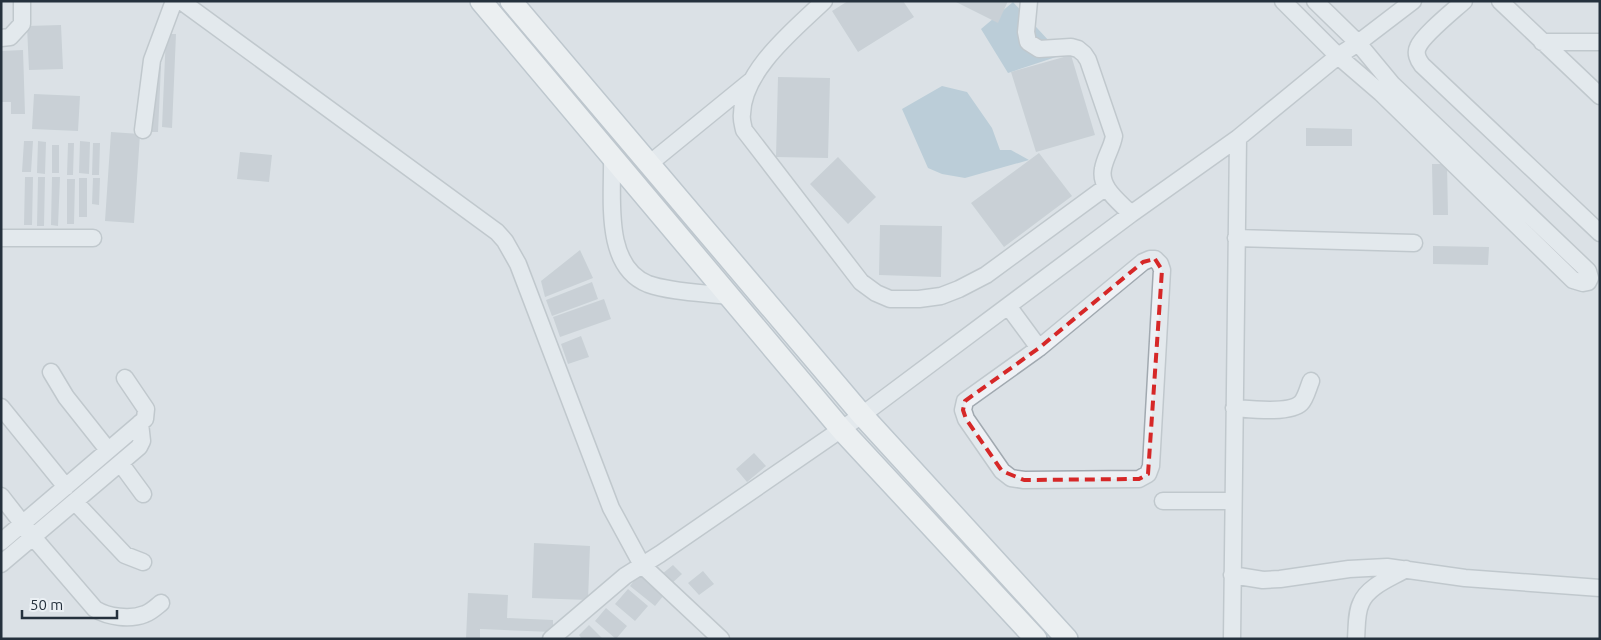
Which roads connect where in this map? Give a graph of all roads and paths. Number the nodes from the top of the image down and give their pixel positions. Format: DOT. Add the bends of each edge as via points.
graph roads {
  1 [pos="22,1"];
  2 [pos="174,1"];
  3 [pos="181,1"];
  4 [pos="481,1"];
  5 [pos="511,1"];
  6 [pos="824,1"];
  7 [pos="1029,1"];
  8 [pos="1283,1"];
  9 [pos="1315,1"];
  10 [pos="1413,1"];
  11 [pos="1464,1"];
  12 [pos="1500,1"];
  13 [pos="1,38"];
  14 [pos="1542,42"];
  15 [pos="1600,42"];
  16 [pos="1358,43"];
  17 [pos="1338,56"];
  18 [pos="753,78"];
  19 [pos="1600,96"];
  20 [pos="143,130"];
  21 [pos="1238,138"];
  22 [pos="612,158"];
  23 [pos="649,164"];
  24 [pos="1106,187"];
  25 [pos="1131,214"];
  26 [pos="1600,233"];
  27 [pos="1,238"];
  28 [pos="93,238"];
  29 [pos="1236,238"];
  30 [pos="1414,243"];
  31 [pos="728,296"];
  32 [pos="1008,306"];
  33 [pos="1039,348"];
  34 [pos="51,372"];
  35 [pos="125,378"];
  36 [pos="1311,381"];
  37 [pos="1,408"];
  38 [pos="1234,408"];
  39 [pos="862,415"];
  40 [pos="140,423"];
  41 [pos="841,429"];
  42 [pos="108,450"];
  43 [pos="121,464"];
  44 [pos="66,487"];
  45 [pos="143,494"];
  46 [pos="1,496"];
  47 [pos="1233,501"];
  48 [pos="75,502"];
  49 [pos="1163,502"];
  50 [pos="23,523"];
  51 [pos="33,537"];
  52 [pos="1,542"];
  53 [pos="143,562"];
  54 [pos="1,564"];
  55 [pos="642,564"];
  56 [pos="1406,569"];
  57 [pos="1232,575"];
  58 [pos="1600,588"];
  59 [pos="161,603"];
  60 [pos="551,639"];
  61 [pos="721,639"];
  62 [pos="1036,639"];
  63 [pos="1067,639"];
  64 [pos="1232,639"];
  65 [pos="1356,639"];
  1 -- 13 [label="street" via="22,24 10,37"];
  2 -- 20 [label="street" via="152,60"];
  3 -- 55 [label="street" via="492,228 505,241 518,264 611,508"];
  4 -- 22 [label="main road"];
  5 -- 23 [label="main road"];
  6 -- 18 [label="street" via="768,55"];
  7 -- 24 [label="street" via="1028,42 1039,49 1078,49 1088,60 1114,136 1103,169"];
  8 -- 17 [label="street"];
  9 -- 16 [label="street"];
  10 -- 16 [label="street"];
  11 -- 26 [label="street" via="1427,36 1418,47 1417,58"];
  12 -- 14 [label="street"];
  14 -- 15 [label="street"];
  14 -- 19 [label="street"];
  16 -- 17 [label="street"];
  16 -- 17 [label="street" via="1392,84 1588,271 1588,282 1573,280 1381,93"];
  17 -- 21 [label="street"];
  18 -- 23 [label="street"];
  18 -- 24 [label="street" via="742,114 744,130 861,282 890,298 941,296 980,279"];
  21 -- 25 [label="street"];
  21 -- 29 [label="street"];
  22 -- 31 [label="main road"];
  22 -- 31 [label="street" via="613,231 623,262 647,284"];
  23 -- 39 [label="main road"];
  24 -- 25 [label="street"];
  25 -- 32 [label="street"];
  27 -- 28 [label="street"];
  29 -- 30 [label="street"];
  29 -- 38 [label="street"];
  31 -- 41 [label="main road"];
  32 -- 33 [label="street"];
  32 -- 39 [label="street"];
  33 -- 33 [label="street" via="1144,262 1155,259 1160,264 1148,474 1139,479 1024,480 1011,478 1002,471 962,410 966,400"];
  34 -- 42 [label="street" via="66,397"];
  35 -- 40 [label="street" via="146,409 145,419"];
  36 -- 38 [label="street" via="1298,405 1282,409"];
  37 -- 44 [label="street"];
  38 -- 47 [label="street"];
  39 -- 41 [label="street"];
  39 -- 63 [label="main road"];
  40 -- 42 [label="street"];
  40 -- 43 [label="street" via="141,444"];
  41 -- 55 [label="street"];
  41 -- 62 [label="main road"];
  42 -- 44 [label="street"];
  43 -- 45 [label="street"];
  43 -- 48 [label="street"];
  44 -- 50 [label="street"];
  46 -- 50 [label="street"];
  47 -- 49 [label="street"];
  47 -- 57 [label="street"];
  48 -- 51 [label="street"];
  48 -- 53 [label="street" via="121,552"];
  50 -- 51 [label="street"];
  50 -- 52 [label="street"];
  51 -- 54 [label="street"];
  51 -- 59 [label="street" via="95,609 104,614 146,614"];
  55 -- 60 [label="street"];
  55 -- 61 [label="street"];
  56 -- 57 [label="street" via="1367,567 1263,580"];
  56 -- 58 [label="street" via="1465,578"];
  56 -- 65 [label="street" via="1366,595 1358,610"];
  57 -- 64 [label="street"];
}
